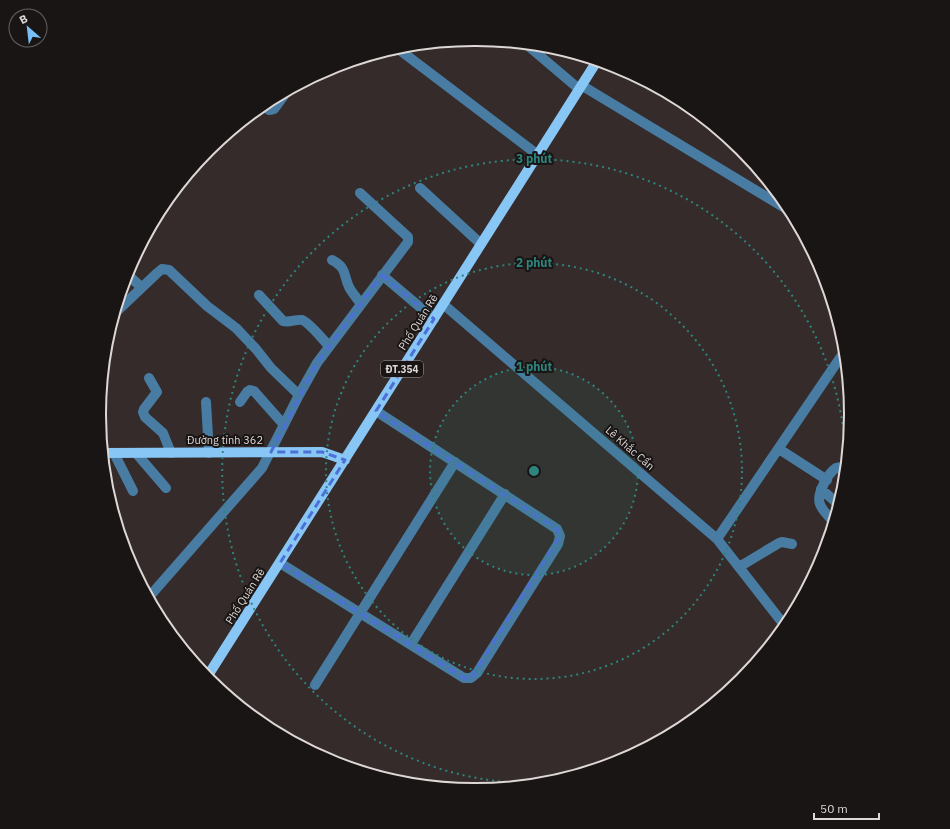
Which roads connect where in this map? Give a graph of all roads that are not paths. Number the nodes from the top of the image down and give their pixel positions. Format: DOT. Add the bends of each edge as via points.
graph roads {
  1 [pos="535,51"];
  2 [pos="404,53"];
  3 [pos="593,66"];
  4 [pos="580,87"];
  5 [pos="279,103"];
  6 [pos="268,109"];
  7 [pos="538,154"];
  8 [pos="420,188"];
  9 [pos="360,193"];
  10 [pos="776,203"];
  11 [pos="481,244"];
  12 [pos="332,260"];
  13 [pos="382,275"];
  14 [pos="133,279"];
  15 [pos="141,287"];
  16 [pos="260,295"];
  17 [pos="361,304"];
  18 [pos="443,304"];
  19 [pos="123,305"];
  20 [pos="434,319"];
  21 [pos="329,346"];
  22 [pos="839,363"];
  23 [pos="149,378"];
  24 [pos="299,395"];
  25 [pos="206,402"];
  26 [pos="240,402"];
  27 [pos="376,411"];
  28 [pos="284,425"];
  29 [pos="779,449"];
  30 [pos="270,452"];
  31 [pos="108,453"];
  32 [pos="136,453"];
  33 [pos="171,453"];
  34 [pos="209,453"];
  35 [pos="109,454"];
  36 [pos="345,460"];
  37 [pos="455,462"];
  38 [pos="839,468"];
  39 [pos="827,480"];
  40 [pos="166,488"];
  41 [pos="821,489"];
  42 [pos="133,491"];
  43 [pos="505,494"];
  44 [pos="833,500"];
  45 [pos="829,517"];
  46 [pos="717,539"];
  47 [pos="792,544"];
  48 [pos="280,563"];
  49 [pos="739,568"];
  50 [pos="153,592"];
  51 [pos="360,612"];
  52 [pos="780,620"];
  53 [pos="411,644"];
  54 [pos="211,672"];
  55 [pos="315,685"];
  1 -- 4 [label="street"];
  2 -- 7 [label="street"];
  3 -- 4 [label="main road, Phố Quán Rẽ / ĐT.354"];
  4 -- 7 [label="main road, Phố Quán Rẽ / ĐT.354"];
  4 -- 10 [label="street"];
  5 -- 6 [label="street" via="274,109"];
  7 -- 11 [label="main road, Phố Quán Rẽ / ĐT.354"];
  8 -- 11 [label="street"];
  9 -- 13 [label="street" via="408,237 406,245"];
  11 -- 18 [label="main road, Phố Quán Rẽ / ĐT.354"];
  12 -- 17 [label="street" via="344,270 348,286"];
  13 -- 17 [label="street"];
  13 -- 20 [label="street"];
  14 -- 15 [label="street"];
  15 -- 19 [label="street"];
  15 -- 24 [label="street" via="162,269 169,270 207,306 236,328"];
  16 -- 21 [label="street" via="283,321 306,322"];
  17 -- 21 [label="street"];
  18 -- 20 [label="main road, Phố Quán Rẽ / ĐT.354"];
  18 -- 46 [label="street, Lê Khắc Cẩn"];
  20 -- 27 [label="main road, Phố Quán Rẽ / ĐT.354"];
  21 -- 24 [label="street"];
  22 -- 29 [label="street"];
  23 -- 33 [label="street" via="157,392 143,412 163,433"];
  24 -- 28 [label="street"];
  25 -- 34 [label="street"];
  26 -- 28 [label="street" via="247,392 254,392"];
  27 -- 36 [label="main road, Phố Quán Rẽ / ĐT.354"];
  27 -- 37 [label="street"];
  28 -- 30 [label="street"];
  29 -- 39 [label="street"];
  29 -- 46 [label="street"];
  30 -- 34 [label="main road, Đường tỉnh 362"];
  30 -- 36 [label="main road, Đường tỉnh 362" via="322,452"];
  30 -- 50 [label="street" via="262,468"];
  31 -- 32 [label="main road, Đường tỉnh 362"];
  32 -- 33 [label="main road, Đường tỉnh 362"];
  32 -- 40 [label="street"];
  33 -- 34 [label="main road, Đường tỉnh 362"];
  35 -- 42 [label="street"];
  36 -- 48 [label="main road, Phố Quán Rẽ / ĐT.354"];
  37 -- 43 [label="street"];
  37 -- 51 [label="street"];
  38 -- 39 [label="street" via="835,469"];
  39 -- 41 [label="street"];
  41 -- 44 [label="street"];
  41 -- 45 [label="street" via="819,503"];
  43 -- 53 [label="street"];
  43 -- 53 [label="street" via="557,529 560,536 558,544 477,673 471,678 464,678"];
  46 -- 49 [label="street, Lê Khắc Cẩn"];
  47 -- 49 [label="street" via="779,543"];
  48 -- 51 [label="street"];
  48 -- 54 [label="main road, Phố Quán Rẽ / ĐT.354"];
  49 -- 52 [label="street, Lê Khắc Cẩn"];
  51 -- 53 [label="street"];
  51 -- 55 [label="street"];
}
